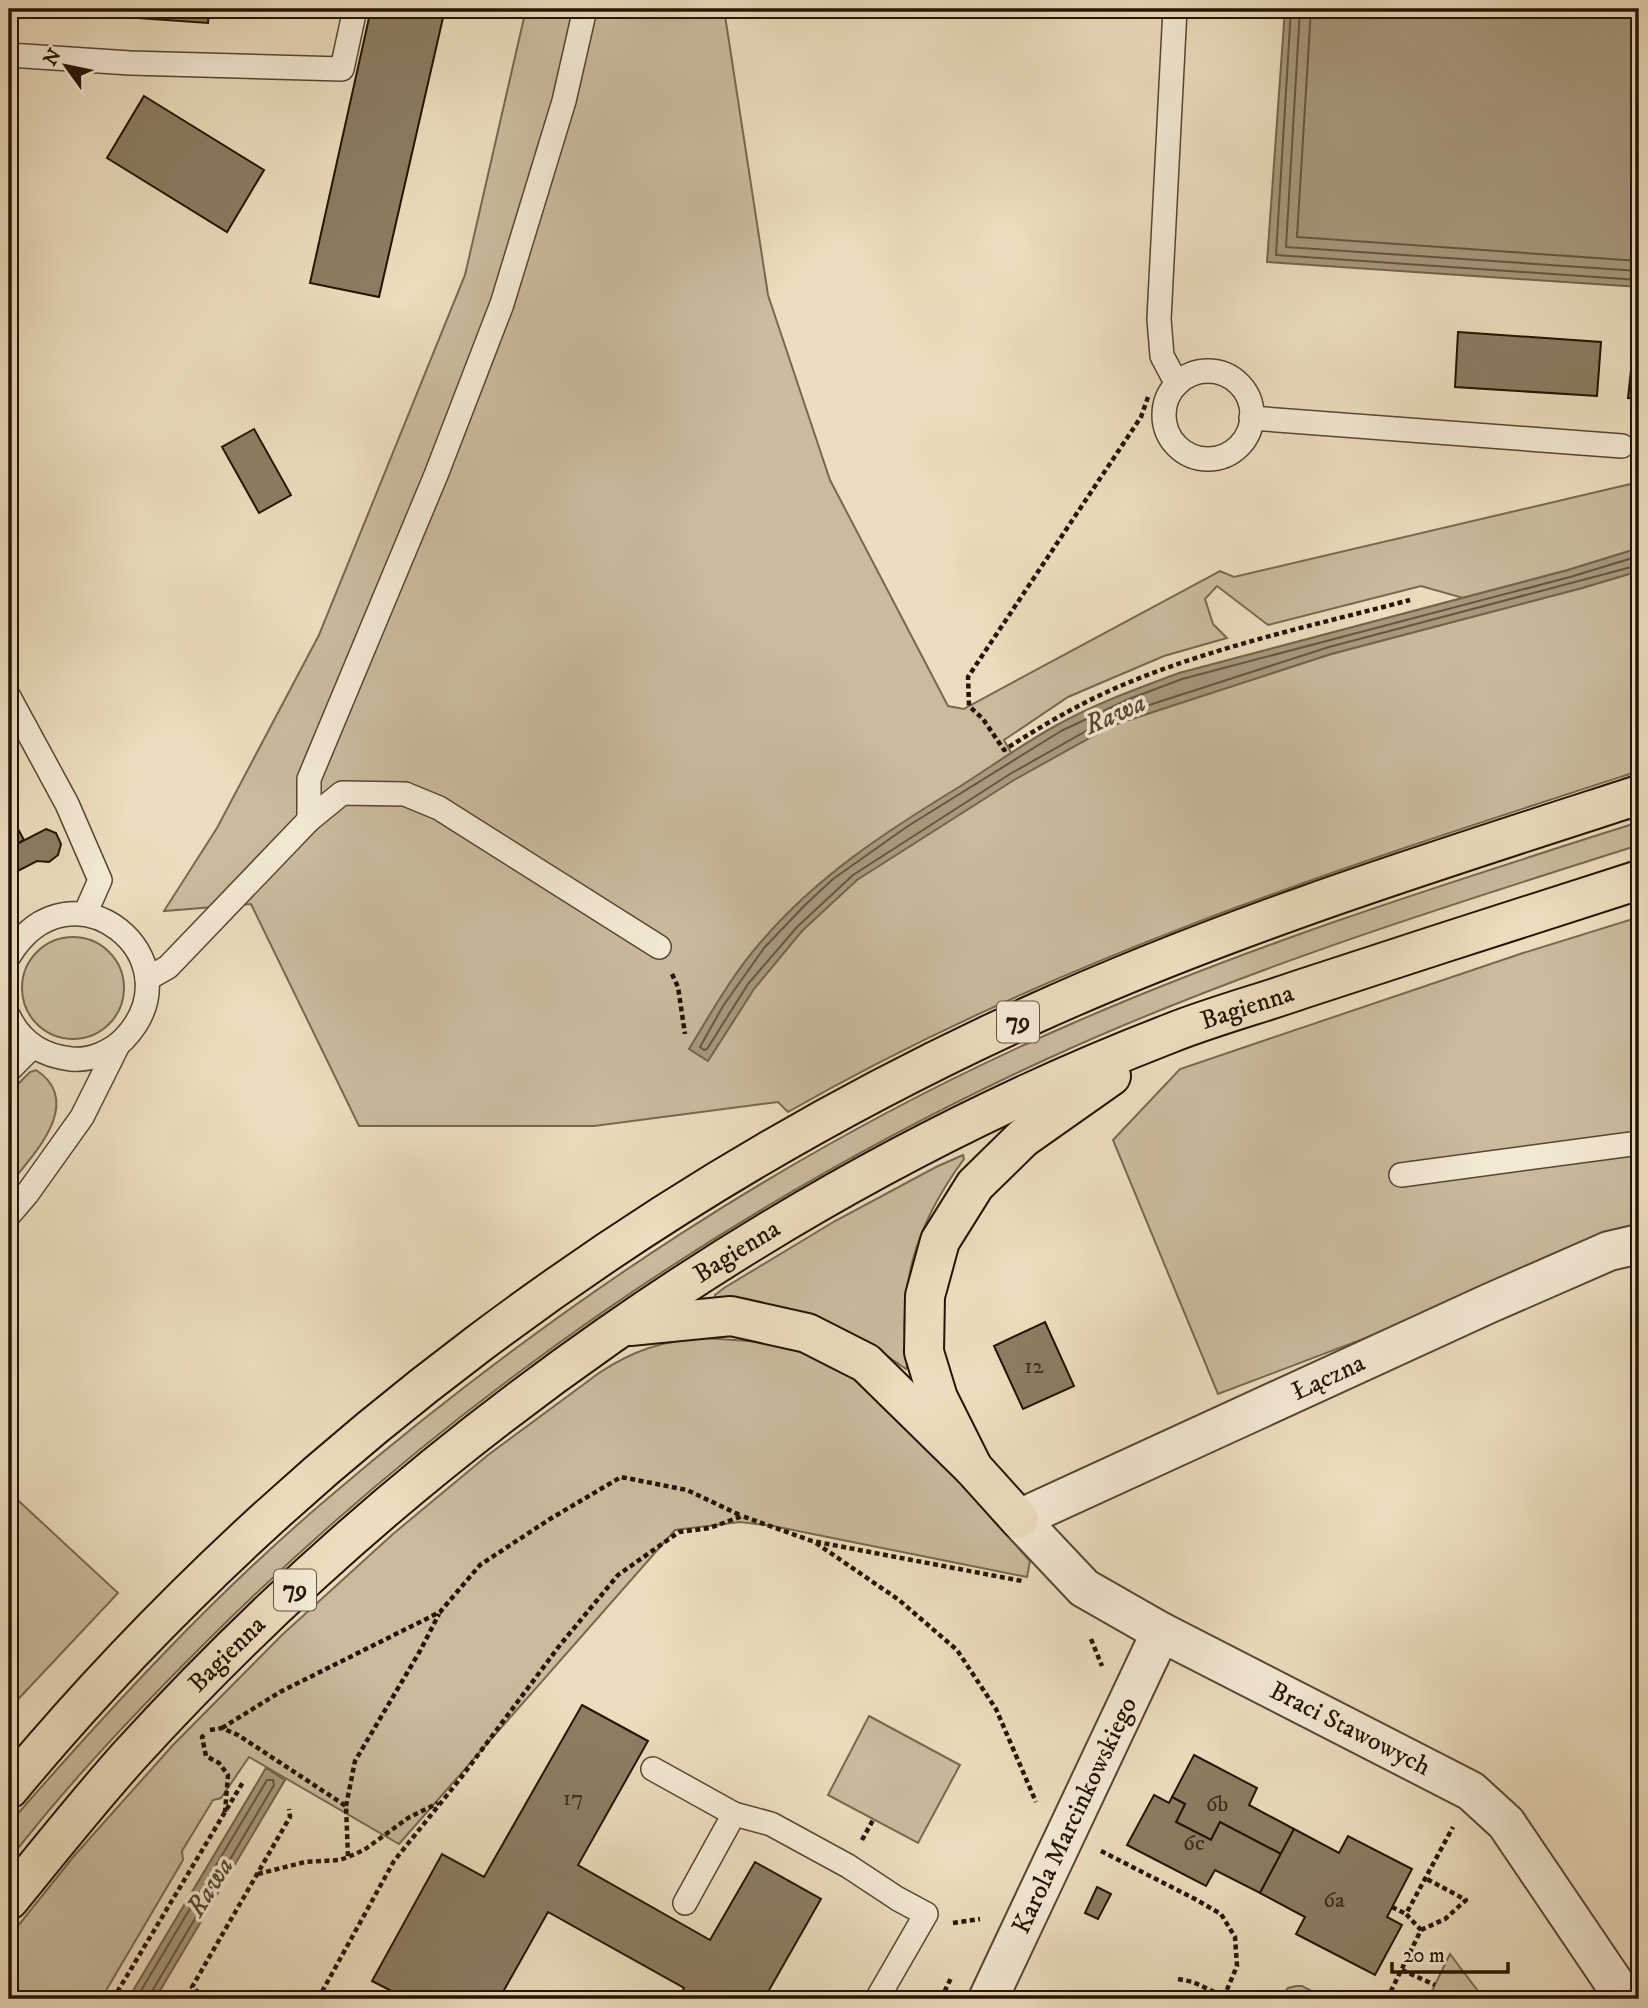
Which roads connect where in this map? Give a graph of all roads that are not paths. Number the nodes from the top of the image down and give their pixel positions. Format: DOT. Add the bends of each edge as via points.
graph roads {
  1 [pos="355,9"];
  2 [pos="586,9"];
  3 [pos="1175,9"];
  4 [pos="9,55"];
  5 [pos="1177,384"];
  6 [pos="1251,418"];
  7 [pos="1622,446"];
  8 [pos="9,697"];
  9 [pos="1639,795"];
  10 [pos="309,820"];
  11 [pos="1639,880"];
  12 [pos="85,914"];
  13 [pos="659,947"];
  14 [pos="9,956"];
  15 [pos="147,979"];
  16 [pos="9,1017"];
  17 [pos="1172,1032"];
  18 [pos="118,1045"];
  19 [pos="32,1046"];
  20 [pos="9,1070"];
  21 [pos="1639,1143"];
  22 [pos="1401,1175"];
  23 [pos="9,1215"];
  24 [pos="1639,1244"];
  25 [pos="624,1326"];
  26 [pos="973,1468"];
  27 [pos="1019,1518"];
  28 [pos="1161,1632"];
  29 [pos="653,1769"];
  30 [pos="9,1789"];
  31 [pos="734,1814"];
  32 [pos="9,1900"];
  33 [pos="685,1903"];
  34 [pos="877,1999"];
  35 [pos="988,1999"];
  36 [pos="1625,1999"];
  1 -- 4 [label="lane" via="342,69"];
  2 -- 10 [label="lane" via="564,101 502,304 309,779"];
  3 -- 5 [label="lane" via="1159,319 1162,356"];
  5 -- 6 [label="lane" via="1189,375 1219,372 1244,390"];
  5 -- 6 [label="lane" via="1168,396 1165,426 1177,446 1196,458 1233,450 1248,433"];
  6 -- 7 [label="lane"];
  8 -- 12 [label="lane" via="67,803 100,880"];
  9 -- 30 [label="main road, 79" via="1352,890 1108,982 889,1084 770,1150 554,1290 364,1435 136,1647"];
  10 -- 13 [label="lane" via="342,793 405,794 439,808"];
  10 -- 15 [label="lane" via="169,967"];
  11 -- 17 [label="main road, Bagienna / 79"];
  12 -- 14 [label="lane" via="60,915 37,923"];
  12 -- 15 [label="lane" via="107,921 127,936 141,956"];
  15 -- 18 [label="lane" via="140,1016"];
  16 -- 19 [label="lane"];
  17 -- 25 [label="main road, Bagienna / 79" via="919,1147 757,1240"];
  17 -- 26 [label="main road" via="1023,1138 975,1185 940,1241 925,1296 924,1352 937,1398"];
  18 -- 19 [label="lane" via="98,1056 75,1060"];
  18 -- 23 [label="lane" via="82,1117"];
  19 -- 20 [label="lane"];
  21 -- 22 [label="lane"];
  24 -- 27 [label="street, Łączna" via="1609,1251 1490,1303"];
  25 -- 26 [label="main road" via="732,1316 807,1333 866,1363"];
  25 -- 32 [label="main road, Bagienna / 79" via="413,1486 271,1611 128,1758"];
  26 -- 27 [label="main road"];
  27 -- 28 [label="street, Braci Stawowych" via="1084,1588"];
  28 -- 35 [label="street, Karola Marcinkowskiego"];
  28 -- 36 [label="street, Braci Stawowych" via="1471,1791 1506,1823"];
  29 -- 31 [label="lane"];
  31 -- 33 [label="lane"];
  31 -- 34 [label="lane" via="771,1824 926,1914"];
}
